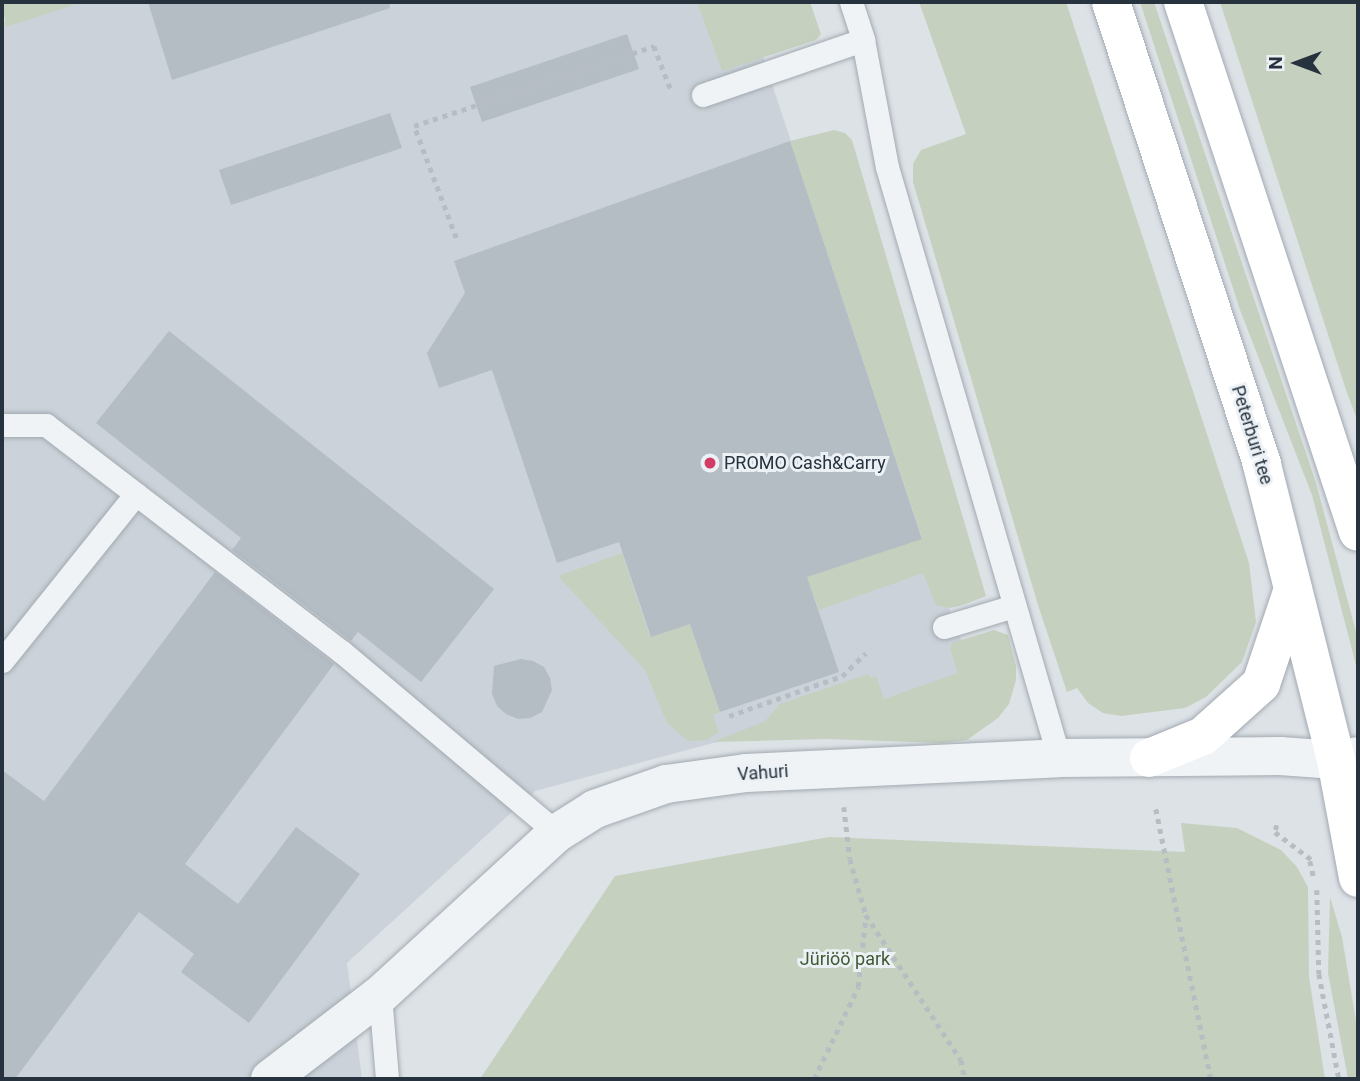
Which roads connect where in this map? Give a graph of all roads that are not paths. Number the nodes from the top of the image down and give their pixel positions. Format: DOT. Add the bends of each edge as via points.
graph roads {
  1 [pos="851,2"];
  2 [pos="1111,2"];
  3 [pos="1183,2"];
  4 [pos="863,40"];
  5 [pos="703,95"];
  6 [pos="2,425"];
  7 [pos="136,494"];
  8 [pos="1358,532"];
  9 [pos="1293,589"];
  10 [pos="1014,606"];
  11 [pos="944,627"];
  12 [pos="2,662"];
  13 [pos="1059,758"];
  14 [pos="1149,758"];
  15 [pos="1347,758"];
  16 [pos="557,833"];
  17 [pos="1358,878"];
  18 [pos="380,995"];
  19 [pos="270,1079"];
  20 [pos="387,1079"];
  1 -- 4 [label="lane"];
  2 -- 9 [label="highway, Peterburi tee" via="1262,465"];
  3 -- 8 [label="highway"];
  4 -- 5 [label="lane"];
  4 -- 10 [label="lane" via="887,167"];
  6 -- 7 [label="lane" via="46,425"];
  7 -- 12 [label="lane"];
  7 -- 16 [label="lane" via="342,652"];
  9 -- 14 [label="highway" via="1261,684 1203,736"];
  9 -- 15 [label="highway, Peterburi tee"];
  10 -- 11 [label="lane"];
  10 -- 13 [label="lane"];
  13 -- 14 [label="street, Vahuri"];
  13 -- 16 [label="street, Vahuri" via="746,773 666,784 595,809"];
  14 -- 15 [label="street, Vahuri"];
  15 -- 17 [label="highway, Peterburi tee"];
  16 -- 18 [label="street, Vahuri"];
  18 -- 19 [label="street, Vahuri"];
  18 -- 20 [label="lane"];
}
